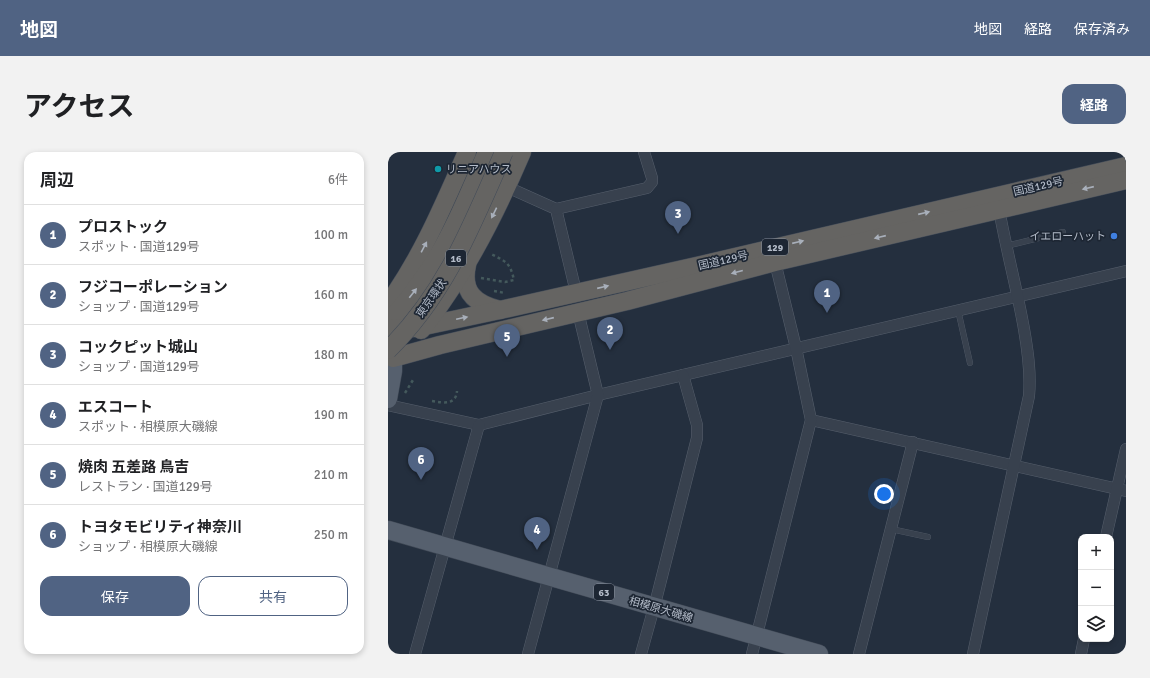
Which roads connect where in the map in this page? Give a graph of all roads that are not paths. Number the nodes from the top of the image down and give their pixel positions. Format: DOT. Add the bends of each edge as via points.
graph roads {
  1 [pos="467,152"];
  2 [pos="487,152"];
  3 [pos="504,152"];
  4 [pos="522,152"];
  5 [pos="644,152"];
  6 [pos="1126,166"];
  7 [pos="1126,180"];
  8 [pos="507,187"];
  9 [pos="556,209"];
  10 [pos="998,209"];
  11 [pos="1063,232"];
  12 [pos="1006,246"];
  13 [pos="467,262"];
  14 [pos="775,262"];
  15 [pos="1126,271"];
  16 [pos="576,292"];
  17 [pos="1018,296"];
  18 [pos="388,304"];
  19 [pos="500,310"];
  20 [pos="958,310"];
  21 [pos="578,312"];
  22 [pos="388,323"];
  23 [pos="424,326"];
  24 [pos="388,329"];
  25 [pos="388,336"];
  26 [pos="408,343"];
  27 [pos="440,345"];
  28 [pos="796,348"];
  29 [pos="389,355"];
  30 [pos="970,363"];
  31 [pos="683,375"];
  32 [pos="598,395"];
  33 [pos="396,397"];
  34 [pos="388,405"];
  35 [pos="811,420"];
  36 [pos="479,425"];
  37 [pos="913,442"];
  38 [pos="1126,449"];
  39 [pos="1015,466"];
  40 [pos="1121,490"];
  41 [pos="891,529"];
  42 [pos="388,530"];
  43 [pos="1107,534"];
  44 [pos="928,537"];
  45 [pos="445,546"];
  46 [pos="549,576"];
  47 [pos="654,607"];
  48 [pos="756,636"];
  49 [pos="1083,642"];
  50 [pos="415,654"];
  51 [pos="528,654"];
  52 [pos="642,654"];
  53 [pos="752,654"];
  54 [pos="819,654"];
  55 [pos="859,654"];
  56 [pos="973,654"];
  57 [pos="1081,654"];
  18 -- 1 [label="highway, one-way" via="427,240"];
  22 -- 2 [label="highway, 東京環状 / 16, one-way" via="431,266 456,220"];
  3 -- 29 [label="highway, 東京環状 / 16, bridge" via="448,274"];
  4 -- 8 [label="highway"];
  5 -- 9 [label="street" via="652,178 647,188"];
  16 -- 6 [label="highway, 国道129号 / 129, one-way"];
  7 -- 10 [label="highway, 国道129号 / 129, one-way"];
  8 -- 9 [label="street"];
  8 -- 13 [label="highway, one-way"];
  9 -- 16 [label="street"];
  10 -- 12 [label="street"];
  10 -- 14 [label="highway, 国道129号 / 129, one-way"];
  11 -- 12 [label="lane"];
  12 -- 17 [label="street"];
  13 -- 19 [label="highway" via="467,288 473,297 482,304"];
  13 -- 23 [label="highway"];
  14 -- 21 [label="highway, 国道129号 / 129, one-way"];
  14 -- 28 [label="street"];
  15 -- 17 [label="street"];
  16 -- 19 [label="highway, 国道129号 / 129"];
  17 -- 20 [label="street"];
  17 -- 39 [label="street" via="1031,380"];
  23 -- 19 [label="highway, 国道129号 / 129, one-way"];
  20 -- 28 [label="street"];
  20 -- 30 [label="lane"];
  21 -- 27 [label="highway, 国道129号 / 129, one-way"];
  21 -- 32 [label="street"];
  23 -- 24 [label="highway, 国道129号 / 129"];
  23 -- 26 [label="highway"];
  25 -- 26 [label="highway"];
  26 -- 27 [label="highway"];
  26 -- 29 [label="highway"];
  27 -- 29 [label="highway, 国道129号 / 129"];
  28 -- 31 [label="street"];
  28 -- 35 [label="street"];
  29 -- 33 [label="main road"];
  31 -- 32 [label="street"];
  31 -- 47 [label="street" via="697,438"];
  32 -- 36 [label="street"];
  32 -- 46 [label="street"];
  34 -- 36 [label="street"];
  35 -- 37 [label="street"];
  35 -- 48 [label="street"];
  36 -- 45 [label="street"];
  37 -- 39 [label="street"];
  37 -- 41 [label="street"];
  38 -- 40 [label="street"];
  39 -- 40 [label="street"];
  39 -- 56 [label="street"];
  40 -- 43 [label="street"];
  41 -- 44 [label="lane"];
  41 -- 55 [label="street"];
  42 -- 45 [label="main road, 相模原大磯線 / 63"];
  45 -- 46 [label="main road, 相模原大磯線 / 63"];
  45 -- 50 [label="street"];
  46 -- 47 [label="main road, 相模原大磯線 / 63"];
  46 -- 51 [label="street"];
  47 -- 48 [label="main road, 相模原大磯線 / 63"];
  47 -- 52 [label="street"];
  48 -- 53 [label="street"];
  48 -- 54 [label="main road, 相模原大磯線 / 63"];
  49 -- 57 [label="street"];
}
